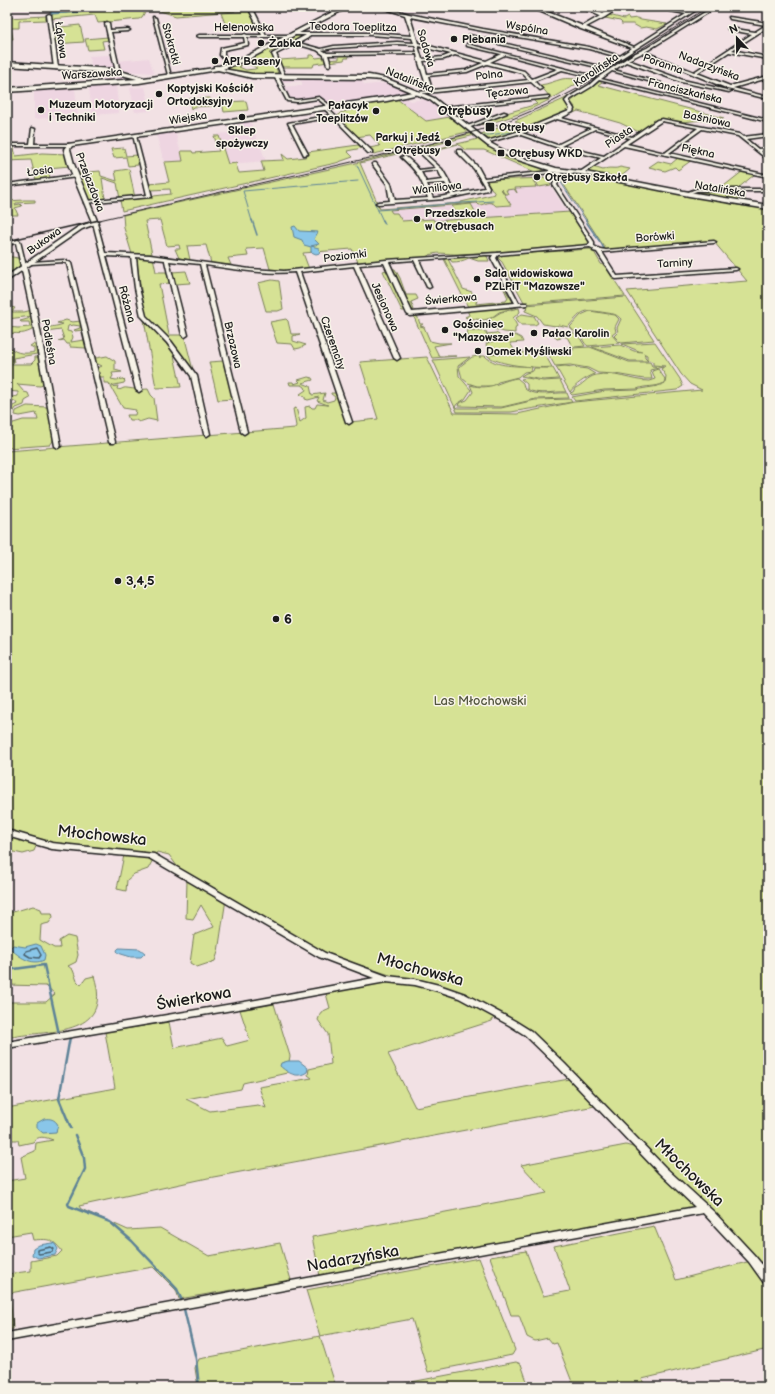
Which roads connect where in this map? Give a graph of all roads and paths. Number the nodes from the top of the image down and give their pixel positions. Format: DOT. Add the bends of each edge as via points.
graph roads {
  1 [pos="250,7"];
  2 [pos="346,7"];
  3 [pos="382,7"];
  4 [pos="532,7"];
  5 [pos="582,7"];
  6 [pos="618,7"];
  7 [pos="652,7"];
  8 [pos="699,7"];
  9 [pos="715,7"];
  10 [pos="760,8"];
  11 [pos="768,9"];
  12 [pos="689,13"];
  13 [pos="48,15"];
  14 [pos="407,15"];
  15 [pos="604,16"];
  16 [pos="154,18"];
  17 [pos="730,18"];
  18 [pos="107,23"];
  19 [pos="768,24"];
  20 [pos="582,28"];
  21 [pos="730,29"];
  22 [pos="128,30"];
  23 [pos="109,31"];
  24 [pos="727,33"];
  25 [pos="755,33"];
  26 [pos="264,35"];
  27 [pos="291,35"];
  28 [pos="308,35"];
  29 [pos="199,36"];
  30 [pos="245,36"];
  31 [pos="470,36"];
  32 [pos="413,37"];
  33 [pos="749,37"];
  34 [pos="295,43"];
  35 [pos="415,44"];
  36 [pos="468,45"];
  37 [pos="520,48"];
  38 [pos="634,48"];
  39 [pos="319,50"];
  40 [pos="728,51"];
  41 [pos="642,52"];
  42 [pos="418,53"];
  43 [pos="326,54"];
  44 [pos="455,54"];
  45 [pos="504,54"];
  46 [pos="621,57"];
  47 [pos="768,58"];
  48 [pos="420,60"];
  49 [pos="626,60"];
  50 [pos="227,61"];
  51 [pos="486,62"];
  52 [pos="7,64"];
  53 [pos="329,64"];
  54 [pos="56,68"];
  55 [pos="218,68"];
  56 [pos="604,68"];
  57 [pos="561,69"];
  58 [pos="611,70"];
  59 [pos="118,72"];
  60 [pos="694,73"];
  61 [pos="170,75"];
  62 [pos="425,75"];
  63 [pos="276,76"];
  64 [pos="283,76"];
  65 [pos="768,77"];
  66 [pos="598,79"];
  67 [pos="139,80"];
  68 [pos="532,80"];
  69 [pos="659,83"];
  70 [pos="729,87"];
  71 [pos="540,89"];
  72 [pos="722,89"];
  73 [pos="7,90"];
  74 [pos="430,90"];
  75 [pos="741,91"];
  76 [pos="417,93"];
  77 [pos="548,97"];
  78 [pos="768,98"];
  79 [pos="494,104"];
  80 [pos="328,106"];
  81 [pos="444,108"];
  82 [pos="334,116"];
  83 [pos="558,118"];
  84 [pos="668,120"];
  85 [pos="768,121"];
  86 [pos="467,127"];
  87 [pos="594,128"];
  88 [pos="702,128"];
  89 [pos="33,129"];
  90 [pos="519,133"];
  91 [pos="768,135"];
  92 [pos="134,136"];
  93 [pos="633,138"];
  94 [pos="742,138"];
  95 [pos="486,142"];
  96 [pos="32,144"];
  97 [pos="624,144"];
  98 [pos="11,145"];
  99 [pos="557,146"];
  100 [pos="69,147"];
  101 [pos="768,149"];
  102 [pos="757,150"];
  103 [pos="459,151"];
  104 [pos="370,152"];
  105 [pos="306,154"];
  106 [pos="424,154"];
  107 [pos="666,154"];
  108 [pos="402,157"];
  109 [pos="605,158"];
  110 [pos="768,159"];
  111 [pos="374,164"];
  112 [pos="439,169"];
  113 [pos="418,171"];
  114 [pos="556,173"];
  115 [pos="582,173"];
  116 [pos="75,176"];
  117 [pos="768,176"];
  118 [pos="483,179"];
  119 [pos="447,181"];
  120 [pos="425,183"];
  121 [pos="7,185"];
  122 [pos="768,190"];
  123 [pos="688,193"];
  124 [pos="454,196"];
  125 [pos="431,199"];
  126 [pos="86,202"];
  127 [pos="393,202"];
  128 [pos="378,203"];
  129 [pos="768,207"];
  130 [pos="95,223"];
  131 [pos="714,242"];
  132 [pos="7,244"];
  133 [pos="590,246"];
  134 [pos="598,251"];
  135 [pos="104,254"];
  136 [pos="497,254"];
  137 [pos="133,255"];
  138 [pos="168,259"];
  139 [pos="416,259"];
  140 [pos="386,261"];
  141 [pos="31,263"];
  142 [pos="202,263"];
  143 [pos="356,265"];
  144 [pos="23,267"];
  145 [pos="736,269"];
  146 [pos="297,271"];
  147 [pos="7,278"];
  148 [pos="429,287"];
  149 [pos="518,304"];
  150 [pos="525,304"];
  151 [pos="185,335"];
  152 [pos="397,358"];
  153 [pos="139,390"];
  154 [pos="350,422"];
  155 [pos="244,432"];
  156 [pos="207,434"];
  157 [pos="112,442"];
  158 [pos="58,446"];
  159 [pos="7,833"];
  160 [pos="386,979"];
  161 [pos="7,1045"];
  162 [pos="704,1209"];
  163 [pos="768,1280"];
  164 [pos="7,1337"];
  1 -- 26 [label="street"];
  2 -- 27 [label="main road, Warszawska"];
  3 -- 14 [label="street, Sadowa"];
  4 -- 20 [label="street"];
  5 -- 15 [label="street"];
  6 -- 15 [label="street"];
  7 -- 12 [label="street"];
  8 -- 12 [label="street"];
  9 -- 41 [label="street, Karolińska"];
  10 -- 11 [label="street"];
  12 -- 38 [label="street"];
  13 -- 54 [label="street, Łąkowa"];
  14 -- 32 [label="street, Sadowa"];
  14 -- 46 [label="street, Wspólna" via="574,45"];
  15 -- 20 [label="street"];
  16 -- 61 [label="street, Stokrotki"];
  17 -- 19 [label="street"];
  18 -- 23 [label="street"];
  19 -- 25 [label="street"];
  20 -- 38 [label="street"];
  21 -- 25 [label="street"];
  22 -- 23 [label="street"];
  23 -- 59 [label="street"];
  24 -- 33 [label="street"];
  25 -- 33 [label="street"];
  26 -- 27 [label="street, Helenowska"];
  26 -- 30 [label="street, Helenowska"];
  27 -- 28 [label="street, Teodora Toeplitza"];
  27 -- 55 [label="main road, Warszawska" via="247,58"];
  28 -- 32 [label="street, Teodora Toeplitza" via="368,34"];
  28 -- 34 [label="street"];
  29 -- 30 [label="street, Helenowska"];
  30 -- 50 [label="street" via="247,44 222,49 222,55"];
  31 -- 37 [label="street"];
  32 -- 35 [label="street, Sadowa"];
  33 -- 40 [label="street"];
  34 -- 39 [label="street"];
  34 -- 64 [label="street" via="274,54"];
  35 -- 39 [label="street"];
  35 -- 42 [label="street, Sadowa"];
  35 -- 44 [label="street"];
  36 -- 45 [label="street"];
  37 -- 45 [label="street"];
  37 -- 56 [label="street"];
  38 -- 46 [label="street"];
  39 -- 43 [label="street"];
  40 -- 47 [label="street"];
  40 -- 60 [label="street"];
  41 -- 49 [label="street, Karolińska"];
  41 -- 60 [label="street, Nadarzyńska"];
  42 -- 43 [label="street"];
  42 -- 48 [label="street, Sadowa"];
  43 -- 53 [label="street"];
  44 -- 48 [label="street" via="444,58"];
  44 -- 51 [label="street"];
  45 -- 51 [label="street"];
  45 -- 57 [label="street"];
  46 -- 56 [label="street"];
  48 -- 62 [label="street, Sadowa"];
  49 -- 58 [label="street, Karolińska"];
  49 -- 72 [label="street, Poranna" via="663,75"];
  51 -- 62 [label="street" via="467,71"];
  51 -- 68 [label="street" via="523,72"];
  52 -- 54 [label="main road"];
  54 -- 59 [label="main road"];
  55 -- 63 [label="main road, Natalińska" via="244,77"];
  55 -- 67 [label="main road, Warszawska" via="153,80"];
  56 -- 57 [label="street" via="590,76"];
  57 -- 68 [label="street, Polna"];
  58 -- 66 [label="street, Karolińska"];
  58 -- 69 [label="street"];
  59 -- 67 [label="main road"];
  60 -- 70 [label="street, Nadarzyńska"];
  62 -- 74 [label="street, Sadowa"];
  63 -- 64 [label="main road, Natalińska"];
  63 -- 80 [label="street" via="289,100 319,98"];
  64 -- 76 [label="main road, Natalińska" via="374,77"];
  65 -- 70 [label="street"];
  66 -- 83 [label="street, Karolińska" via="569,99 567,102 572,111"];
  66 -- 85 [label="street, Franciszkańska"];
  67 -- 73 [label="main road, Warszawska"];
  68 -- 71 [label="street"];
  68 -- 74 [label="street, Polna"];
  70 -- 72 [label="street"];
  70 -- 75 [label="street, Nadarzyńska"];
  72 -- 75 [label="street, Poranna"];
  74 -- 76 [label="street, Polna"];
  75 -- 78 [label="street, Nadarzyńska"];
  76 -- 80 [label="street, Wiejska"];
  76 -- 81 [label="main road, Natalińska" via="432,99"];
  77 -- 79 [label="street, Tęczowa"];
  79 -- 81 [label="street, Tęczowa"];
  79 -- 86 [label="street" via="505,114"];
  80 -- 82 [label="street"];
  80 -- 92 [label="street, Wiejska"];
  81 -- 86 [label="main road, Natalińska"];
  82 -- 104 [label="street"];
  82 -- 105 [label="street" via="291,122"];
  83 -- 87 [label="street"];
  83 -- 90 [label="street, Karolińska"];
  84 -- 88 [label="street, Baśniowa"];
  84 -- 93 [label="street, Piasta" via="658,121"];
  86 -- 95 [label="main road, Natalińska"];
  87 -- 93 [label="street"];
  87 -- 99 [label="street"];
  88 -- 94 [label="street, Baśniowa"];
  88 -- 107 [label="street"];
  89 -- 96 [label="street"];
  90 -- 95 [label="street, Karolińska"];
  90 -- 99 [label="street"];
  91 -- 94 [label="street"];
  92 -- 100 [label="street, Wiejska"];
  92 -- 126 [label="street" via="150,196"];
  93 -- 97 [label="street, Piasta"];
  94 -- 102 [label="street"];
  95 -- 114 [label="main road, Natalińska" via="511,156 543,165"];
  96 -- 98 [label="street, Wiejska"];
  96 -- 100 [label="street, Wiejska"];
  97 -- 107 [label="street, Piękna"];
  97 -- 109 [label="street, Piasta"];
  99 -- 109 [label="street"];
  100 -- 116 [label="street, Przejazdowa"];
  101 -- 102 [label="street"];
  102 -- 110 [label="street"];
  103 -- 118 [label="street, Waniliowa"];
  106 -- 112 [label="street"];
  107 -- 117 [label="street, Piękna"];
  108 -- 113 [label="street"];
  109 -- 115 [label="street, Piasta"];
  111 -- 127 [label="street" via="389,184"];
  112 -- 113 [label="street"];
  112 -- 119 [label="street"];
  113 -- 120 [label="street"];
  114 -- 115 [label="main road, Natalińska"];
  114 -- 118 [label="street"];
  114 -- 133 [label="street" via="555,185 591,240 593,244"];
  115 -- 123 [label="main road, Natalińska"];
  116 -- 121 [label="street, Łosia"];
  116 -- 126 [label="street, Przejazdowa"];
  118 -- 124 [label="street, Waniliowa" via="487,187 485,190"];
  119 -- 120 [label="street"];
  119 -- 124 [label="street"];
  120 -- 125 [label="street"];
  122 -- 123 [label="street" via="696,190"];
  123 -- 129 [label="main road, Natalińska"];
  124 -- 125 [label="street, Waniliowa"];
  125 -- 127 [label="street, Waniliowa"];
  126 -- 130 [label="street, Przejazdowa"];
  127 -- 128 [label="street, Waniliowa"];
  130 -- 135 [label="street, Różana"];
  130 -- 141 [label="street, Bukowa" via="80,228"];
  131 -- 134 [label="street, Borówki"];
  132 -- 144 [label="street, Podleśna" via="18,241"];
  133 -- 134 [label="street"];
  133 -- 136 [label="street, Poziomki"];
  134 -- 145 [label="street, Tarniny" via="616,278"];
  135 -- 137 [label="street, Poziomki"];
  135 -- 153 [label="street, Różana"];
  136 -- 139 [label="street, Poziomki"];
  136 -- 149 [label="street" via="494,259"];
  137 -- 138 [label="street, Poziomki"];
  137 -- 156 [label="street" via="144,316 169,342 194,376"];
  138 -- 142 [label="street, Poziomki"];
  138 -- 151 [label="street"];
  139 -- 140 [label="street, Poziomki"];
  139 -- 148 [label="street"];
  140 -- 143 [label="street, Poziomki"];
  140 -- 149 [label="street, Świerkowa" via="410,314"];
  141 -- 144 [label="street, Bukowa"];
  141 -- 157 [label="street" via="68,262"];
  142 -- 146 [label="street, Poziomki" via="275,272"];
  142 -- 155 [label="street, Brzozowa"];
  143 -- 146 [label="street, Poziomki"];
  143 -- 152 [label="street, Jesionowa"];
  144 -- 147 [label="street, Bukowa"];
  144 -- 158 [label="street, Podleśna"];
  146 -- 154 [label="street, Czeremchy"];
  149 -- 150 [label="street, Świerkowa"];
  159 -- 160 [label="street, Młochowska" via="56,847 89,851 125,851 151,856 322,955"];
  160 -- 161 [label="street, Świerkowa"];
  160 -- 162 [label="street, Młochowska" via="415,982 462,996 528,1033 662,1170"];
  162 -- 163 [label="street, Młochowska" via="752,1259"];
  162 -- 164 [label="street, Nadarzyńska"];
}
